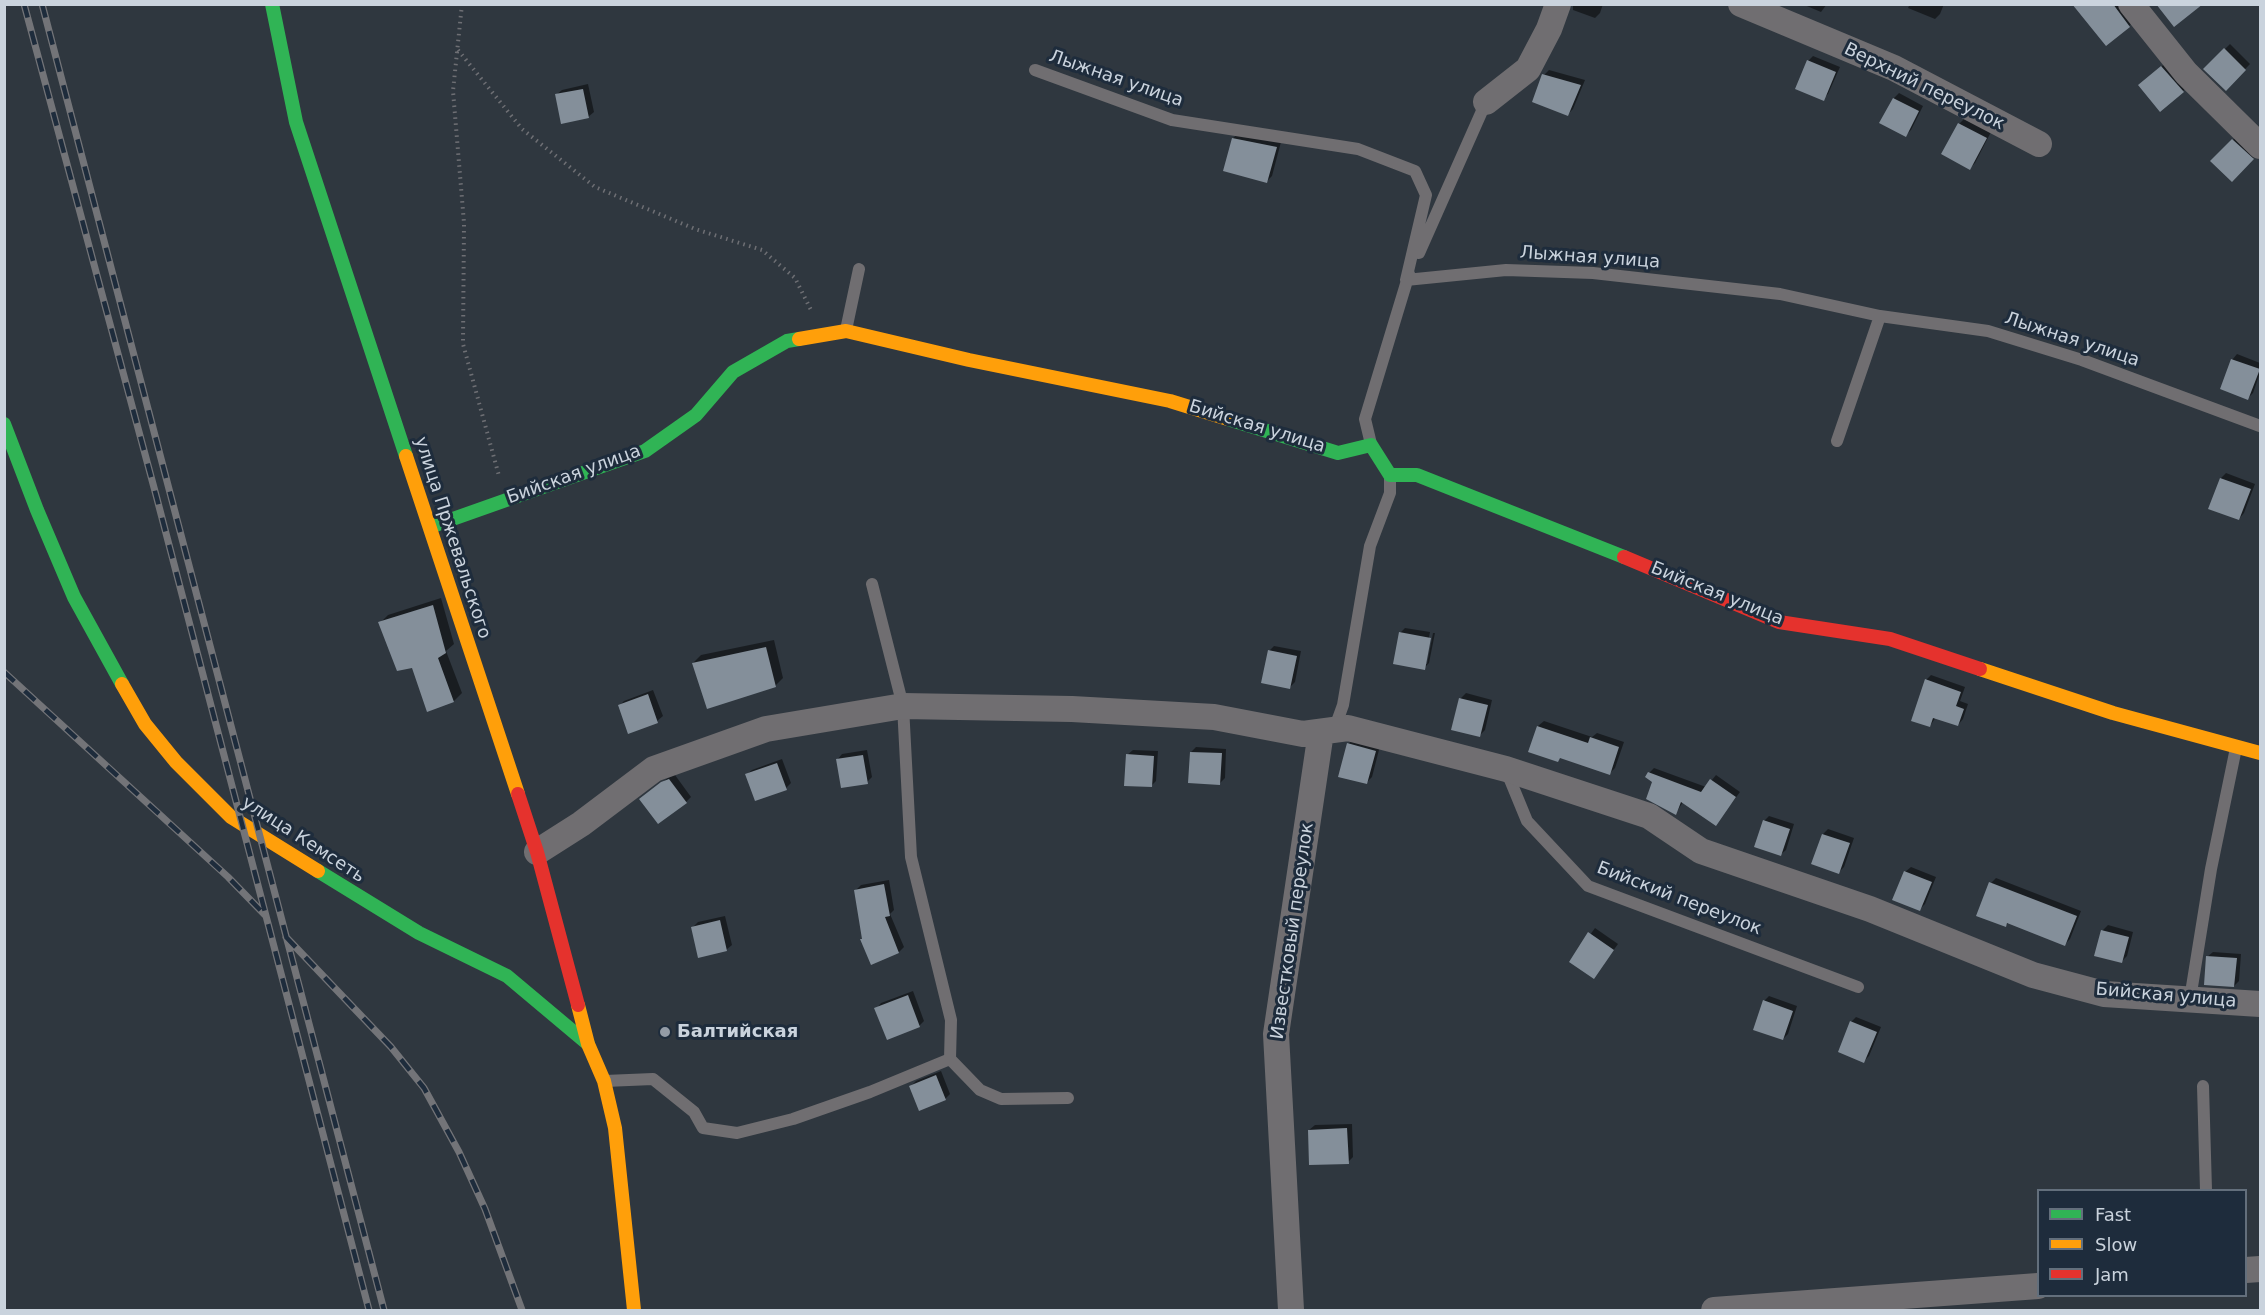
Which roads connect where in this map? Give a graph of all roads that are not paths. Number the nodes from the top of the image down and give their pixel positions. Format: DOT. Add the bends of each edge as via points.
graph roads {
  1 [pos="272,4"];
  2 [pos="1558,4"];
  3 [pos="1741,4"];
  4 [pos="2131,4"];
  5 [pos="1035,70"];
  6 [pos="1486,102"];
  7 [pos="2039,144"];
  8 [pos="2260,146"];
  9 [pos="859,269"];
  10 [pos="1406,280"];
  11 [pos="1880,316"];
  12 [pos="846,331"];
  13 [pos="4,424"];
  14 [pos="2260,426"];
  15 [pos="1837,441"];
  16 [pos="1371,445"];
  17 [pos="1390,475"];
  18 [pos="430,527"];
  19 [pos="872,584"];
  20 [pos="903,706"];
  21 [pos="1327,731"];
  22 [pos="2236,747"];
  23 [pos="2260,753"];
  24 [pos="1506,769"];
  25 [pos="537,852"];
  26 [pos="1858,987"];
  27 [pos="2190,999"];
  28 [pos="2260,1005"];
  29 [pos="588,1044"];
  30 [pos="950,1059"];
  31 [pos="604,1081"];
  32 [pos="2204,1086"];
  33 [pos="1068,1098"];
  34 [pos="2206,1189"];
  35 [pos="2037,1286"];
  36 [pos="634,1311"];
  37 [pos="1291,1311"];
  38 [pos="1714,1311"];
  1 -- 18 [label="street, улица Пржевальского" via="296,122"];
  2 -- 6 [label="street" via="1528,69"];
  3 -- 7 [label="street, Верхний переулок" via="1894,68"];
  4 -- 8 [label="street" via="2186,73"];
  5 -- 10 [label="lane, Лыжная улица" via="1172,120 1358,149 1415,171 1426,195"];
  6 -- 10 [label="lane"];
  9 -- 12 [label="lane"];
  10 -- 11 [label="lane, Лыжная улица" via="1506,270 1593,273 1780,294"];
  10 -- 16 [label="lane" via="1365,419"];
  11 -- 14 [label="lane, Лыжная улица" via="1988,332 2082,360"];
  11 -- 15 [label="lane"];
  12 -- 16 [label="street, Бийская улица" via="1170,400 1338,453"];
  12 -- 18 [label="street, Бийская улица" via="787,340 733,372 696,415 645,451"];
  13 -- 29 [label="street, улица Кемсеть" via="79,607 159,744 231,817 419,933 507,976"];
  16 -- 17 [label="street"];
  17 -- 21 [label="lane, Известковый переулок" via="1390,493 1370,546 1342,705"];
  17 -- 22 [label="street, Бийская улица" via="1417,475 1779,622 1890,639 2113,714"];
  18 -- 25 [label="street, улица Пржевальского"];
  19 -- 20 [label="lane"];
  20 -- 21 [label="street, Бийская улица" via="1214,717 1304,734"];
  20 -- 25 [label="street, Бийская улица" via="766,729 654,769"];
  20 -- 30 [label="lane" via="911,857 951,1020"];
  21 -- 24 [label="street, Бийская улица" via="1348,728"];
  21 -- 37 [label="street, Известковый переулок" via="1276,1034"];
  22 -- 23 [label="street, Бийская улица"];
  22 -- 27 [label="lane"];
  24 -- 26 [label="lane, Бийский переулок" via="1527,821 1588,886"];
  24 -- 27 [label="street, Бийская улица" via="1649,816 1701,851 1870,909 2033,975 2104,994"];
  25 -- 29 [label="street, улица Пржевальского"];
  27 -- 28 [label="street, Бийская улица"];
  29 -- 31 [label="street, улица Пржевальского"];
  30 -- 31 [label="lane" via="794,1119 736,1133 703,1128 694,1112 653,1079"];
  30 -- 33 [label="lane" via="980,1090 1001,1099"];
  31 -- 36 [label="street, улица Пржевальского" via="615,1128"];
  32 -- 34 [label="lane"];
  35 -- 38 [label="street"];
}
